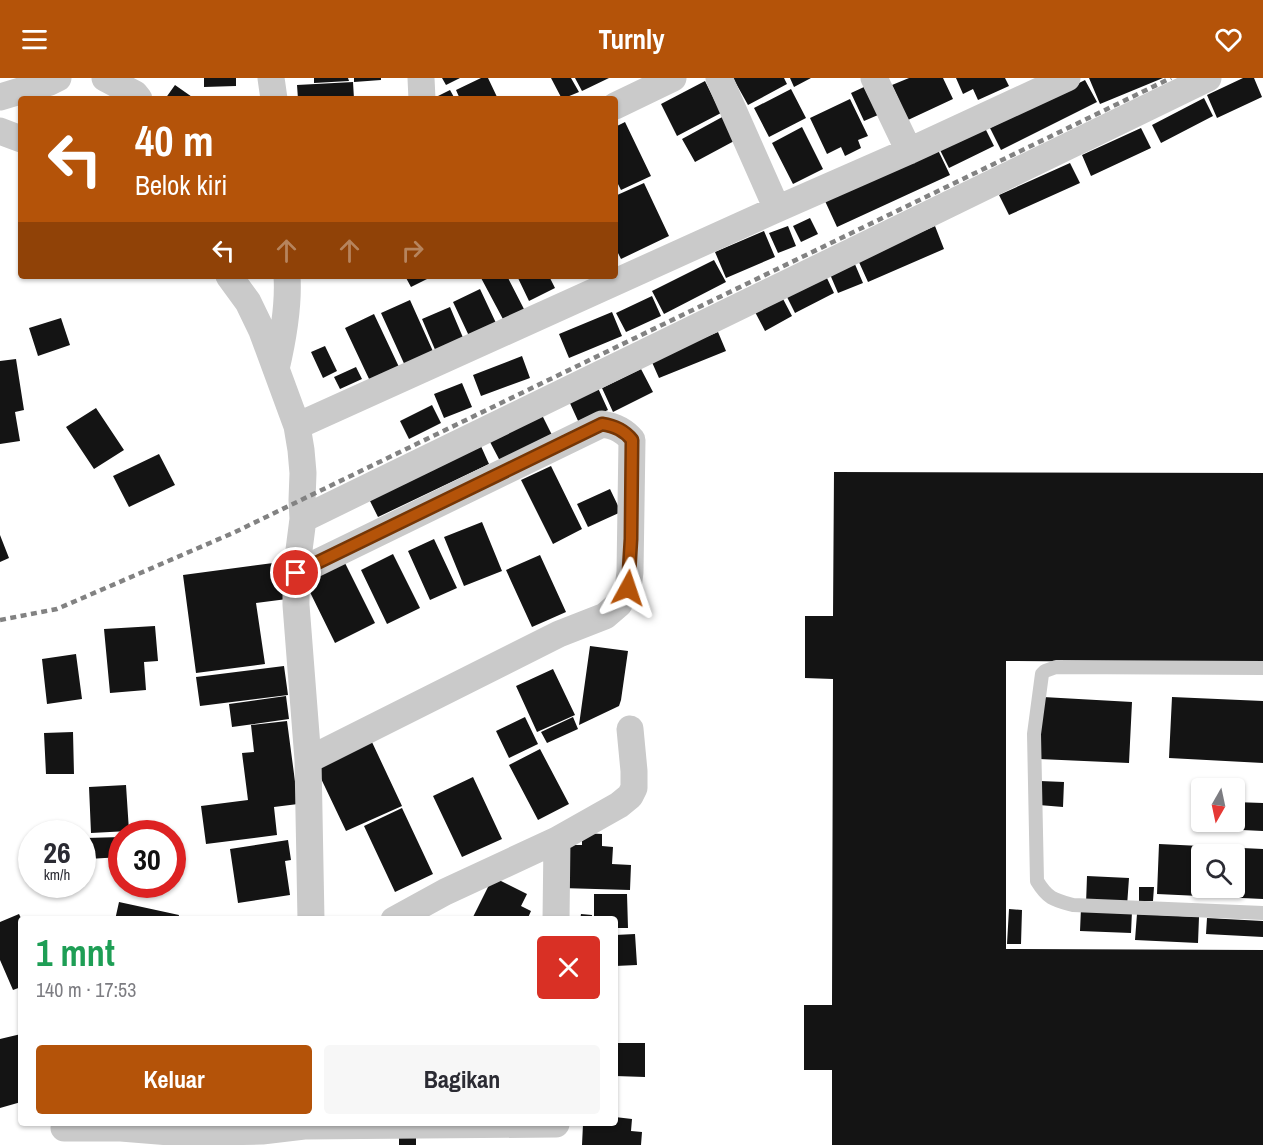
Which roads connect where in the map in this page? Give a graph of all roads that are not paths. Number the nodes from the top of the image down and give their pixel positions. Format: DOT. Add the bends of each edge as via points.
graph roads {
  1 [pos="58,78"];
  2 [pos="105,78"];
  3 [pos="271,78"];
  4 [pos="420,78"];
  5 [pos="673,78"];
  6 [pos="719,78"];
  7 [pos="874,78"];
  8 [pos="1067,78"];
  9 [pos="1208,78"];
  10 [pos="1037,84"];
  11 [pos="137,96"];
  12 [pos="274,96"];
  13 [pos="422,96"];
  14 [pos="0,97"];
  15 [pos="618,105"];
  16 [pos="0,131"];
  17 [pos="18,138"];
  18 [pos="909,151"];
  19 [pos="777,209"];
  20 [pos="231,279"];
  21 [pos="286,279"];
  22 [pos="276,369"];
  23 [pos="297,426"];
  24 [pos="303,519"];
  25 [pos="296,573"];
  26 [pos="1263,668"];
  27 [pos="630,729"];
  28 [pos="308,760"];
  29 [pos="557,840"];
  30 [pos="1263,913"];
  31 [pos="311,916"];
  32 [pos="401,916"];
  33 [pos="556,916"];
  34 [pos="493,1126"];
  35 [pos="556,1126"];
  36 [pos="64,1128"];
  37 [pos="305,1132"];
  38 [pos="554,1145"];
  1 -- 14 [label="street"];
  2 -- 11 [label="street"];
  3 -- 12 [label="street"];
  4 -- 13 [label="street"];
  5 -- 15 [label="street"];
  6 -- 19 [label="street"];
  7 -- 18 [label="street"];
  8 -- 10 [label="street"];
  9 -- 24 [label="street"];
  10 -- 18 [label="street"];
  16 -- 17 [label="street"];
  18 -- 19 [label="street"];
  19 -- 23 [label="street"];
  20 -- 22 [label="street" via="248,302"];
  21 -- 22 [label="street" via="288,294"];
  22 -- 23 [label="street"];
  23 -- 24 [label="street"];
  24 -- 25 [label="street"];
  25 -- 28 [label="street" via="298,653"];
  25 -- 28 [label="street" via="602,424 620,429 632,440 630,572 628,588 619,604 605,616 559,634"];
  26 -- 30 [label="lane" via="1050,668 1042,674 1034,734 1037,881 1042,891 1073,905"];
  27 -- 29 [label="street" via="634,788 630,796"];
  28 -- 31 [label="street"];
  29 -- 32 [label="street"];
  29 -- 33 [label="street"];
  34 -- 37 [label="street"];
  35 -- 38 [label="street"];
  36 -- 37 [label="street" via="182,1133"];
}
